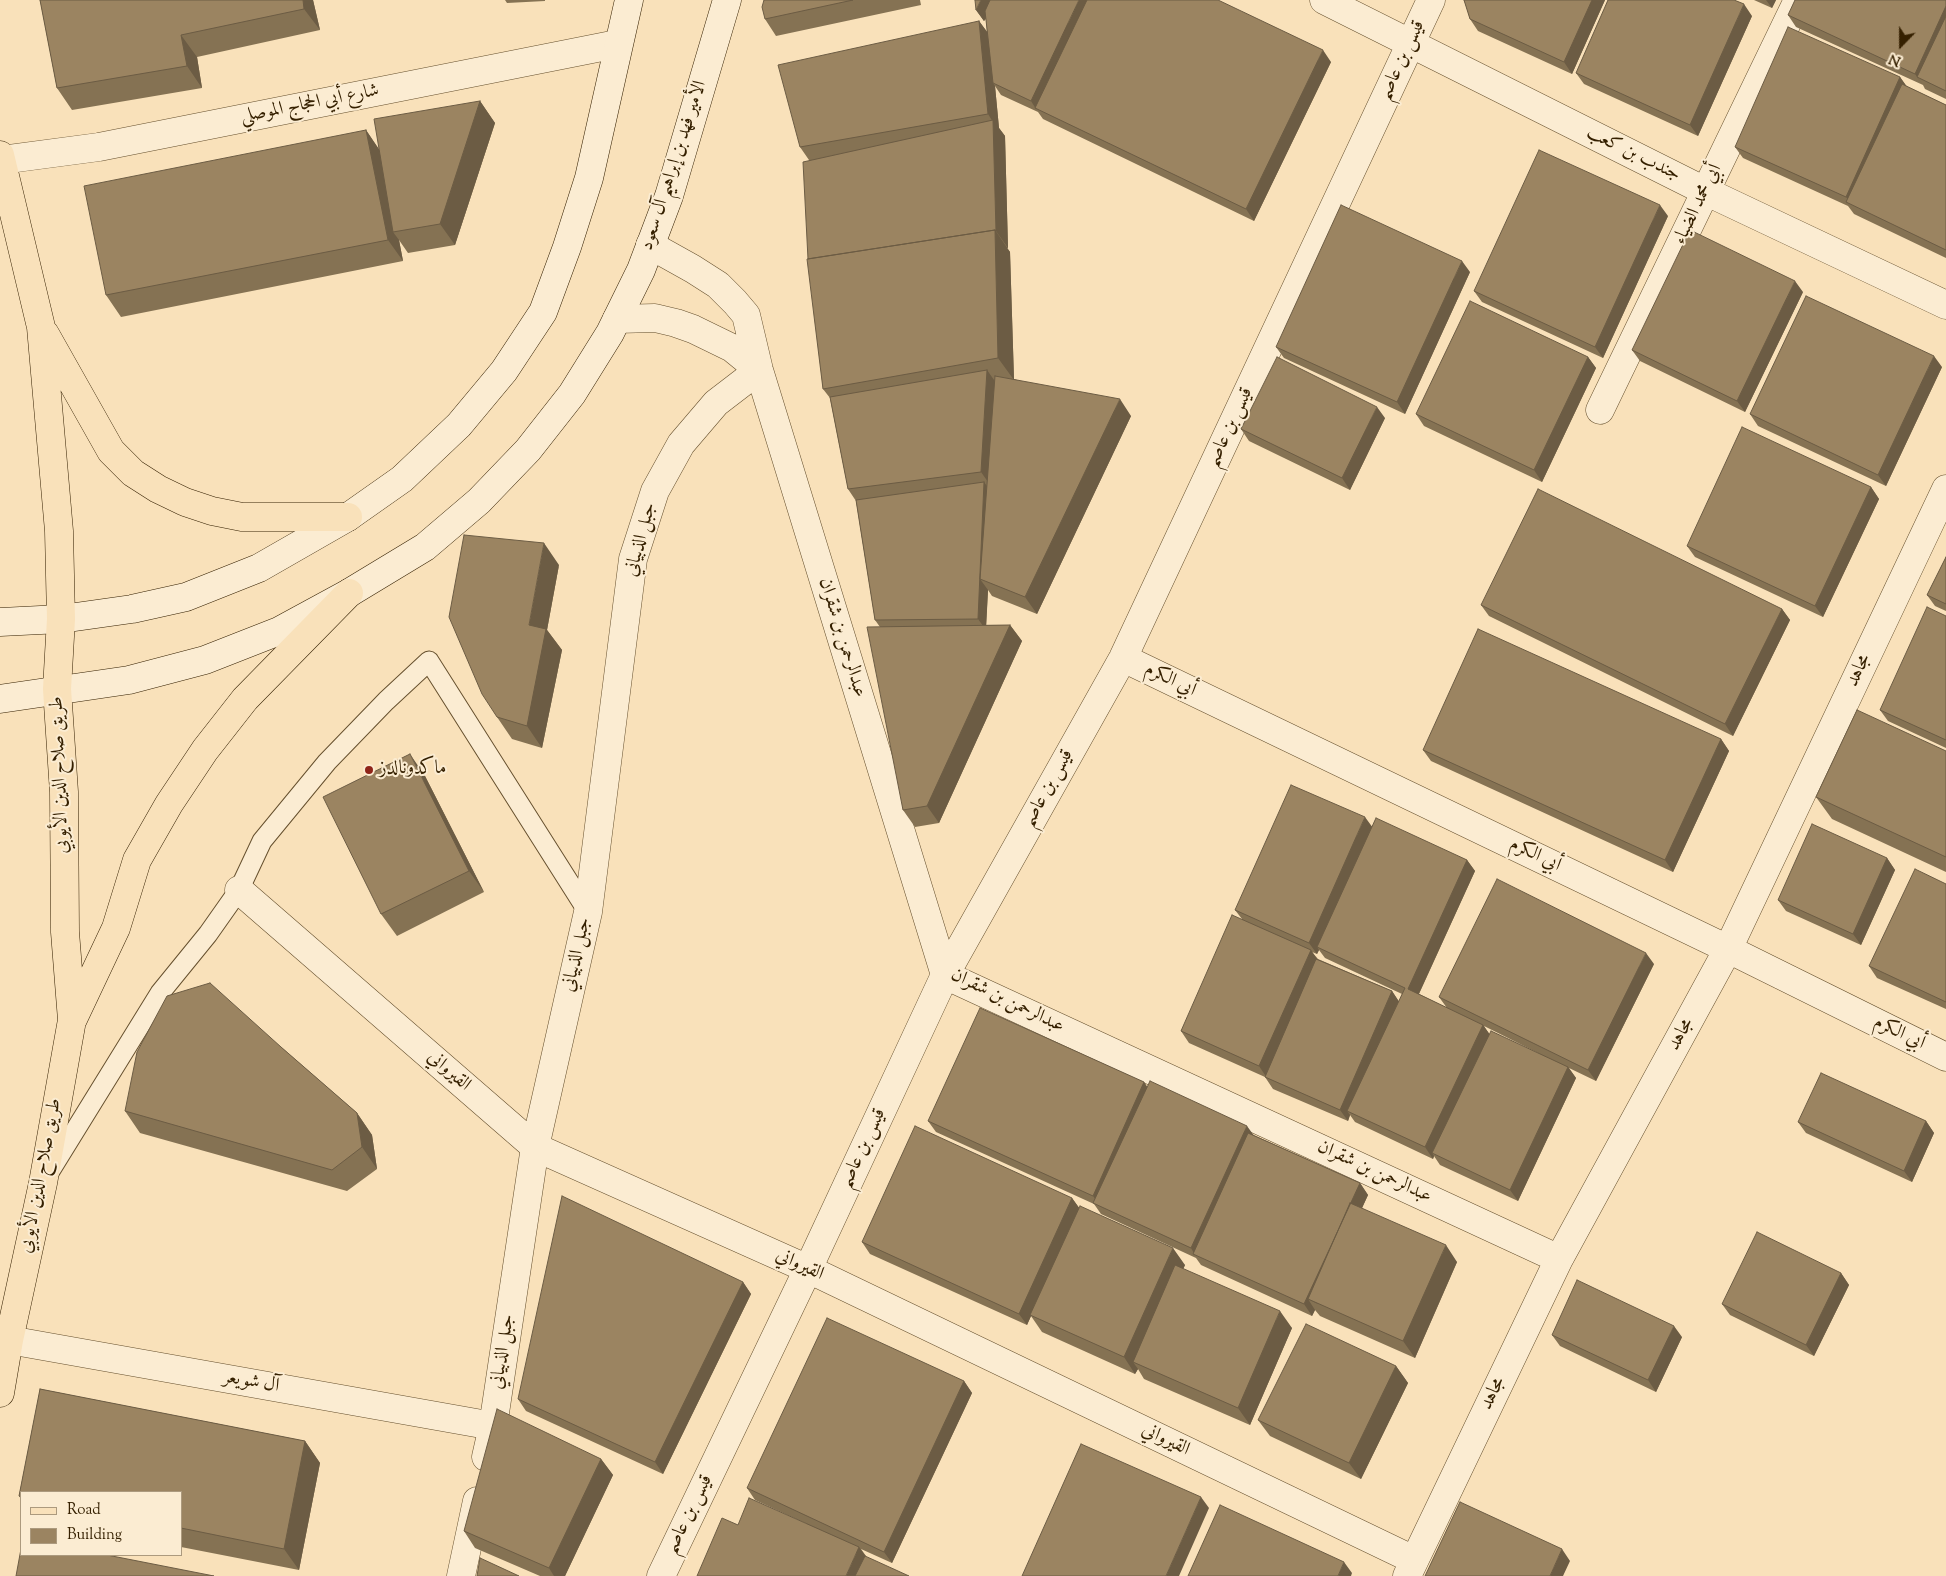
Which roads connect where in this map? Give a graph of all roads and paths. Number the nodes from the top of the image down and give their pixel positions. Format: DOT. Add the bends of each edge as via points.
graph roads {
  1 [pos="628,0"];
  2 [pos="727,0"];
  3 [pos="1324,0"];
  4 [pos="1431,0"];
  5 [pos="1798,0"];
  6 [pos="617,44"];
  7 [pos="1410,44"];
  8 [pos="1,157"];
  9 [pos="1706,191"];
  10 [pos="650,245"];
  11 [pos="1946,305"];
  12 [pos="617,319"];
  13 [pos="40,327"];
  14 [pos="759,370"];
  15 [pos="1600,410"];
  16 [pos="1946,489"];
  17 [pos="348,517"];
  18 [pos="349,593"];
  19 [pos="61,619"];
  20 [pos="0,622"];
  21 [pos="1123,658"];
  22 [pos="57,689"];
  23 [pos="0,699"];
  24 [pos="239,890"];
  25 [pos="588,912"];
  26 [pos="1728,949"];
  27 [pos="945,974"];
  28 [pos="72,1020"];
  29 [pos="1946,1057"];
  30 [pos="534,1147"];
  31 [pos="42,1183"];
  32 [pos="1559,1260"];
  33 [pos="808,1270"];
  34 [pos="9,1340"];
  35 [pos="0,1393"];
  36 [pos="493,1426"];
  37 [pos="1411,1568"];
  38 [pos="461,1576"];
  39 [pos="661,1576"];
  1 -- 6 [label="street"];
  2 -- 10 [label="street, الأمير فهد بن إبراهيم آل سعود" via="670,196"];
  3 -- 7 [label="street, جندب بن كعب"];
  4 -- 7 [label="street, قيس بن عاصم"];
  5 -- 9 [label="street, أبي محمد الضياء"];
  6 -- 8 [label="street, شارع أبي الحجاج الموصلي" via="99,147"];
  6 -- 17 [label="street" via="588,178 543,312 504,371 459,425 402,479"];
  7 -- 9 [label="street, جندب بن كعب"];
  7 -- 21 [label="street, قيس بن عاصم"];
  8 -- 13 [label="main road, طريق صلاح الدين الأيوبي"];
  9 -- 11 [label="street, جندب بن كعب"];
  9 -- 15 [label="street, أبي محمد الضياء"];
  10 -- 12 [label="street, الأمير فهد بن إبراهيم آل سعود"];
  10 -- 14 [label="street, عبدالرحمن بن شقران" via="718,285 735,302 746,315"];
  12 -- 14 [label="street" via="655,318 693,329 732,348"];
  12 -- 18 [label="street, الأمير فهد بن إبراهيم آل سعود" via="572,394 528,450 479,501 425,547"];
  13 -- 17 [label="main road" via="112,451 133,473 158,489 212,511 242,517"];
  13 -- 19 [label="main road, طريق صلاح الدين الأيوبي" via="59,531"];
  14 -- 25 [label="street, جبل الذبياني" via="716,403 681,444 655,491 633,559"];
  14 -- 27 [label="street, عبدالرحمن بن شقران"];
  16 -- 26 [label="street, مجاهد"];
  17 -- 19 [label="street" via="259,568 186,597"];
  18 -- 22 [label="street, الأمير فهد بن إبراهيم آل سعود" via="279,631 206,660 129,680"];
  18 -- 28 [label="main road" via="244,699 169,804 137,860 116,928"];
  19 -- 20 [label="street"];
  19 -- 22 [label="main road, طريق صلاح الدين الأيوبي"];
  21 -- 26 [label="street, أبي الكرم"];
  21 -- 27 [label="street, قيس بن عاصم"];
  22 -- 23 [label="street, الأمير فهد بن إبراهيم آل سعود"];
  22 -- 28 [label="main road, طريق صلاح الدين الأيوبي" via="64,792 65,932"];
  24 -- 25 [label="lane" via="262,841 284,814 386,701 429,661"];
  24 -- 30 [label="street, القيرواني"];
  24 -- 31 [label="lane" via="160,994"];
  25 -- 30 [label="street, جبل الذبياني"];
  26 -- 29 [label="street, أبي الكرم"];
  26 -- 32 [label="street, مجاهد"];
  27 -- 32 [label="street, عبدالرحمن بن شقران"];
  27 -- 33 [label="street, قيس بن عاصم"];
  28 -- 31 [label="main road, طريق صلاح الدين الأيوبي"];
  30 -- 33 [label="street, القيرواني"];
  30 -- 36 [label="street, جبل الذبياني"];
  31 -- 34 [label="main road, طريق صلاح الدين الأيوبي"];
  32 -- 37 [label="street, مجاهد"];
  33 -- 37 [label="street, القيرواني"];
  33 -- 39 [label="street, قيس بن عاصم"];
  34 -- 35 [label="main road, طريق صلاح الدين الأيوبي"];
  34 -- 36 [label="street, آل شويعر"];
  36 -- 38 [label="street, جبل الذبياني"];
}
